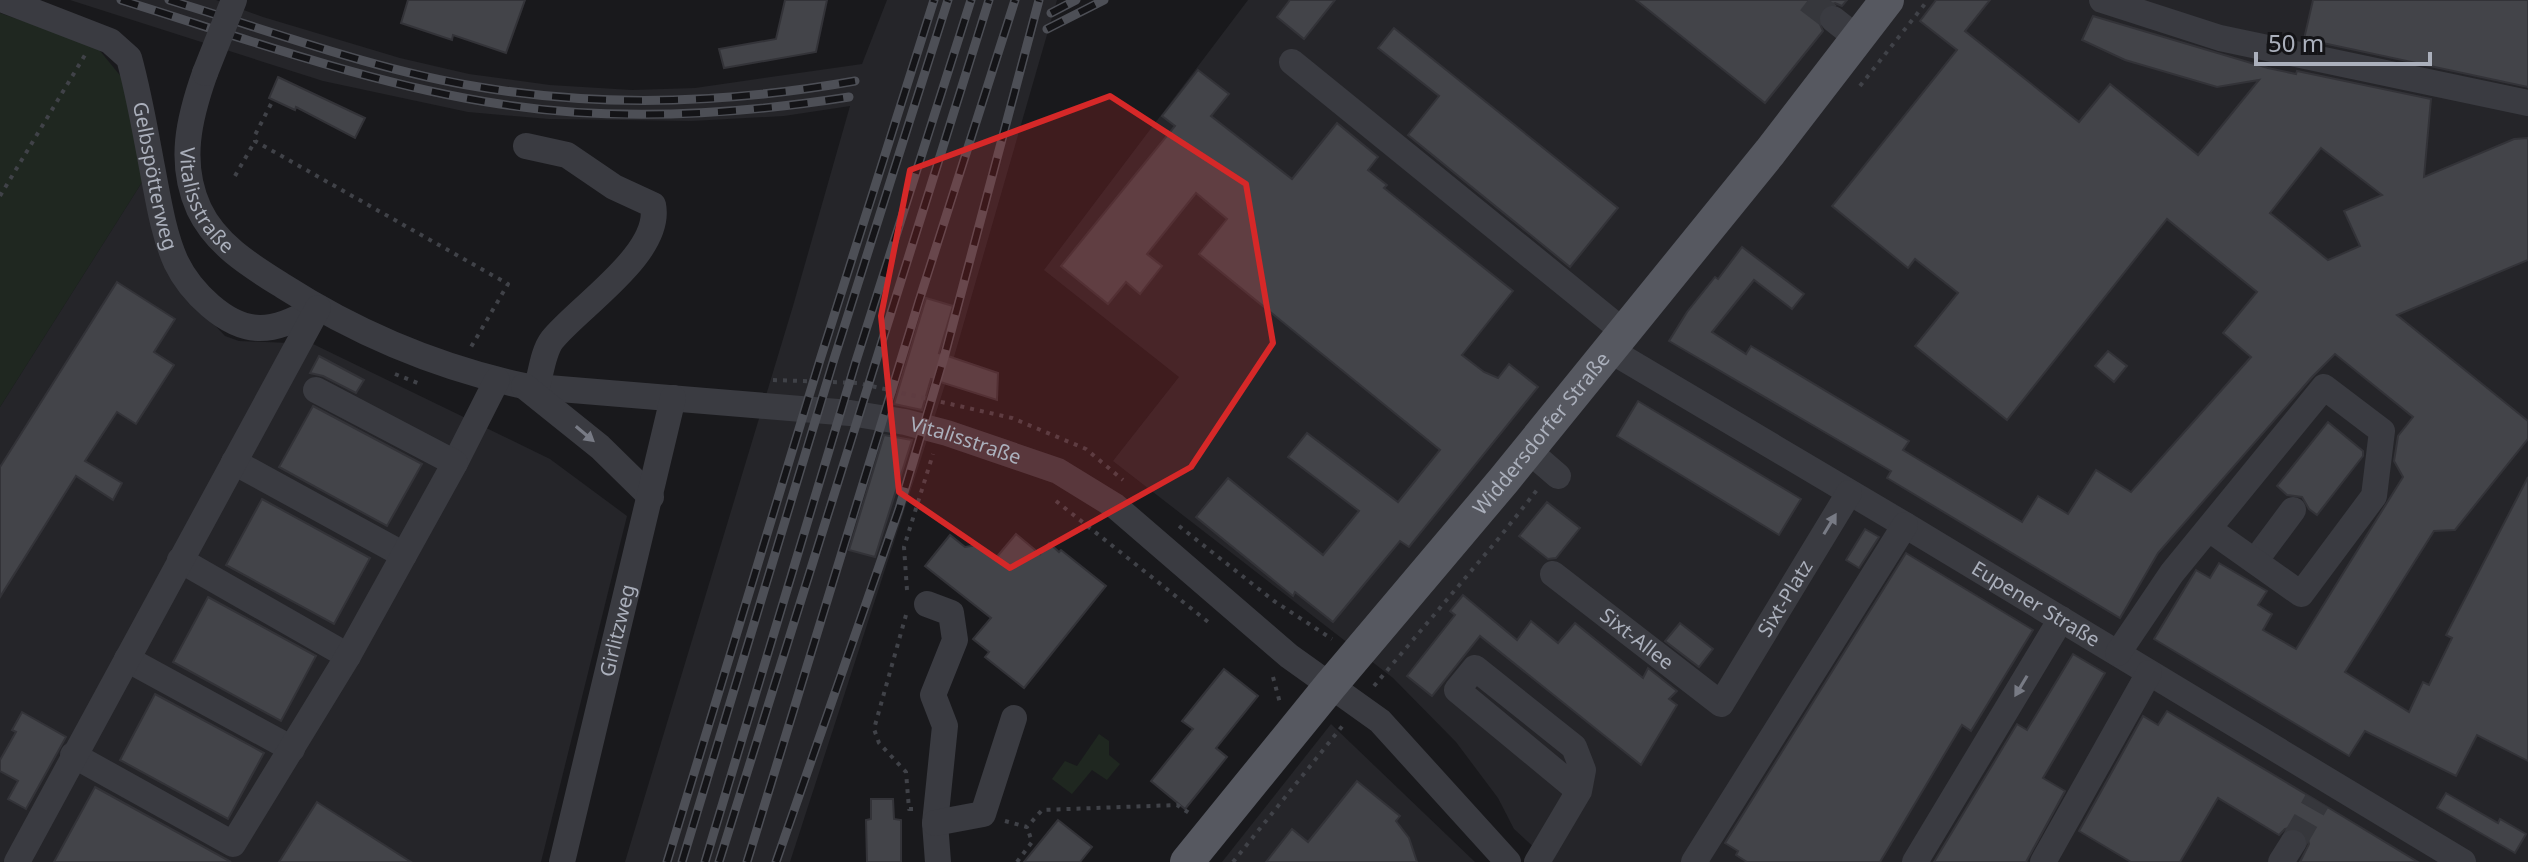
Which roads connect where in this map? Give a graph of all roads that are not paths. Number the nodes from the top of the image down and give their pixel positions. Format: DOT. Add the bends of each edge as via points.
graph roads {
  1 [pos="4,0"];
  2 [pos="234,0"];
  3 [pos="1887,0"];
  4 [pos="2102,0"];
  5 [pos="1292,62"];
  6 [pos="2528,103"];
  7 [pos="526,146"];
  8 [pos="318,308"];
  9 [pos="1615,340"];
  10 [pos="497,380"];
  11 [pos="530,387"];
  12 [pos="316,390"];
  13 [pos="673,398"];
  14 [pos="1528,450"];
  15 [pos="234,462"];
  16 [pos="455,463"];
  17 [pos="1558,476"];
  18 [pos="1849,493"];
  19 [pos="651,497"];
  20 [pos="2293,510"];
  21 [pos="1905,525"];
  22 [pos="2209,529"];
  23 [pos="404,555"];
  24 [pos="180,560"];
  25 [pos="2255,561"];
  26 [pos="1553,574"];
  27 [pos="914,601"];
  28 [pos="2061,619"];
  29 [pos="2118,653"];
  30 [pos="348,656"];
  31 [pos="127,659"];
  32 [pos="2149,673"];
  33 [pos="1330,686"];
  34 [pos="1721,704"];
  35 [pos="1014,718"];
  36 [pos="292,749"];
  37 [pos="73,755"];
  38 [pos="1579,791"];
  39 [pos="936,814"];
  40 [pos="17,862"];
  41 [pos="562,862"];
  42 [pos="938,862"];
  43 [pos="1187,862"];
  44 [pos="1508,862"];
  45 [pos="1537,862"];
  46 [pos="1694,862"];
  47 [pos="1915,862"];
  48 [pos="2043,862"];
  49 [pos="2463,862"];
  1 -- 8 [label="street, Gelbspötterweg" via="110,41 129,58 176,262 209,303 235,323 258,328 284,325"];
  2 -- 8 [label="street, Vitalisstraße, bridge" via="193,106 187,135 191,188 215,235 246,263"];
  3 -- 9 [label="main road, Widdersdorfer Straße" via="1845,28 1770,152"];
  4 -- 6 [label="street" via="2220,38"];
  5 -- 9 [label="street, Eupener Straße"];
  7 -- 11 [label="street" via="567,155 614,187 653,205 655,216 615,281 550,343"];
  8 -- 10 [label="street, Vitalisstraße" via="413,354"];
  8 -- 15 [label="street"];
  9 -- 14 [label="main road, Widdersdorfer Straße"];
  9 -- 18 [label="street, Eupener Straße"];
  10 -- 11 [label="street, Vitalisstraße"];
  10 -- 16 [label="street"];
  11 -- 13 [label="street, Vitalisstraße"];
  11 -- 19 [label="street, Vitalisstraße, one-way"];
  12 -- 16 [label="street"];
  13 -- 19 [label="street, Girlitzweg"];
  13 -- 33 [label="street, Vitalisstraße" via="905,422 1058,471 1115,506"];
  14 -- 17 [label="street"];
  14 -- 33 [label="main road, Widdersdorfer Straße"];
  15 -- 23 [label="street"];
  15 -- 24 [label="street"];
  16 -- 23 [label="street"];
  18 -- 21 [label="street, Eupener Straße"];
  34 -- 18 [label="street, Sixt-Platz, one-way"];
  19 -- 41 [label="street, Girlitzweg"];
  20 -- 25 [label="street"];
  21 -- 28 [label="street, Eupener Straße"];
  21 -- 46 [label="street"];
  22 -- 25 [label="street"];
  22 -- 25 [label="street" via="2324,387 2382,431 2374,496 2301,594"];
  22 -- 29 [label="street"];
  23 -- 30 [label="street"];
  24 -- 30 [label="street"];
  24 -- 31 [label="street"];
  26 -- 34 [label="street, Sixt-Allee"];
  27 -- 39 [label="street" via="951,613 955,640 933,695 945,729"];
  28 -- 29 [label="street, Eupener Straße"];
  28 -- 47 [label="street, one-way"];
  29 -- 32 [label="street, Eupener Straße"];
  30 -- 36 [label="street"];
  31 -- 36 [label="street"];
  31 -- 37 [label="street"];
  32 -- 48 [label="street"];
  32 -- 49 [label="street, Eupener Straße" via="2323,791"];
  33 -- 43 [label="main road, Widdersdorfer Straße"];
  33 -- 44 [label="street, Vitalisstraße" via="1380,721"];
  35 -- 39 [label="street" via="983,814"];
  36 -- 37 [label="street" via="233,844"];
  37 -- 40 [label="street"];
  38 -- 38 [label="street" via="1457,690 1475,668 1574,747 1583,770"];
  38 -- 45 [label="street"];
  39 -- 42 [label="street"];
}
